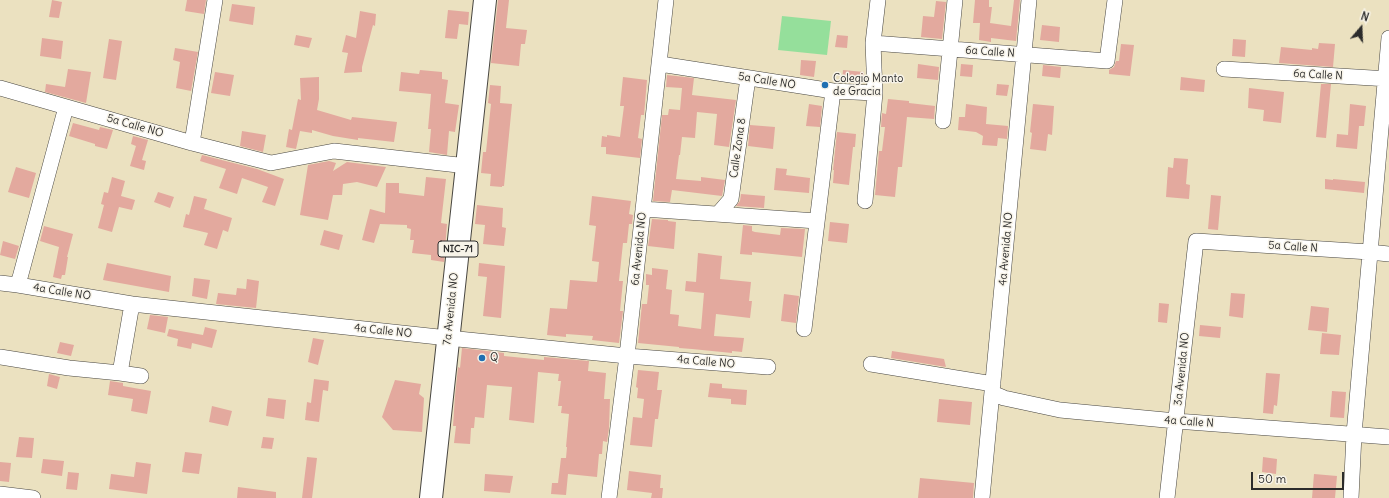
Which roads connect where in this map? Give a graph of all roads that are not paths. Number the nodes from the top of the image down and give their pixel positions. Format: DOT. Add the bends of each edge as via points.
graph roads {
  1 [pos="215,0"];
  2 [pos="485,0"];
  3 [pos="666,0"];
  4 [pos="878,0"];
  5 [pos="954,0"];
  6 [pos="1029,0"];
  7 [pos="1115,0"];
  8 [pos="1389,38"];
  9 [pos="873,43"];
  10 [pos="949,49"];
  11 [pos="1024,54"];
  12 [pos="660,64"];
  13 [pos="1224,69"];
  14 [pos="748,78"];
  15 [pos="1387,79"];
  16 [pos="0,88"];
  17 [pos="833,90"];
  18 [pos="875,93"];
  19 [pos="66,107"];
  20 [pos="943,121"];
  21 [pos="192,142"];
  22 [pos="467,166"];
  23 [pos="865,202"];
  24 [pos="643,209"];
  25 [pos="718,214"];
  26 [pos="817,221"];
  27 [pos="1196,241"];
  28 [pos="1370,252"];
  29 [pos="1389,254"];
  30 [pos="0,283"];
  31 [pos="18,285"];
  32 [pos="132,304"];
  33 [pos="804,329"];
  34 [pos="448,338"];
  35 [pos="627,356"];
  36 [pos="0,357"];
  37 [pos="871,364"];
  38 [pos="768,367"];
  39 [pos="120,373"];
  40 [pos="141,376"];
  41 [pos="992,389"];
  42 [pos="1176,421"];
  43 [pos="1354,434"];
  44 [pos="1389,437"];
  45 [pos="0,494"];
  46 [pos="33,498"];
  47 [pos="431,498"];
  48 [pos="610,498"];
  49 [pos="982,498"];
  50 [pos="1167,498"];
  51 [pos="1351,498"];
  1 -- 21 [label="street"];
  2 -- 22 [label="highway, 7a Avenida NO / NIC-71"];
  3 -- 12 [label="street, 6a Avenida NO"];
  4 -- 9 [label="street"];
  5 -- 10 [label="street"];
  6 -- 11 [label="street, 4a Avenida NO"];
  7 -- 11 [label="street, 6a Calle N" via="1107,61"];
  8 -- 15 [label="street"];
  9 -- 10 [label="street, 6a Calle N"];
  9 -- 18 [label="street"];
  10 -- 11 [label="street, 6a Calle N"];
  10 -- 20 [label="street"];
  11 -- 41 [label="street, 4a Avenida NO"];
  12 -- 14 [label="street, 5a Calle NO"];
  12 -- 24 [label="street, 6a Avenida NO"];
  13 -- 15 [label="street, 6a Calle N"];
  14 -- 17 [label="street, 5a Calle NO"];
  14 -- 25 [label="street, Calle Zona 8" via="731,199"];
  15 -- 28 [label="street"];
  16 -- 19 [label="street, 5a Calle NO"];
  17 -- 18 [label="street, 5a Calle NO"];
  17 -- 26 [label="street"];
  18 -- 23 [label="street"];
  19 -- 21 [label="street, 5a Calle NO"];
  19 -- 31 [label="street"];
  21 -- 22 [label="street, 5a Calle NO" via="271,163 334,151"];
  22 -- 34 [label="highway, 7a Avenida NO / NIC-71"];
  24 -- 25 [label="street"];
  24 -- 35 [label="street, 6a Avenida NO"];
  25 -- 26 [label="street"];
  26 -- 33 [label="street"];
  27 -- 28 [label="street, 5a Calle N"];
  27 -- 42 [label="street, 3a Avenida NO"];
  28 -- 29 [label="street, 5a Calle N"];
  28 -- 43 [label="street"];
  30 -- 31 [label="street, 4a Calle NO"];
  31 -- 32 [label="street, 4a Calle NO"];
  32 -- 34 [label="street, 4a Calle NO"];
  32 -- 39 [label="street"];
  34 -- 35 [label="street, 4a Calle NO"];
  34 -- 47 [label="highway, 7a Avenida NO / NIC-71"];
  35 -- 38 [label="street, 4a Calle NO"];
  35 -- 48 [label="street, 6a Avenida NO"];
  36 -- 39 [label="street"];
  37 -- 41 [label="street, 4a Calle N"];
  39 -- 40 [label="street"];
  41 -- 42 [label="street, 4a Calle N" via="1004,398 1060,410"];
  41 -- 49 [label="street, 4a Avenida NO"];
  42 -- 43 [label="street, 4a Calle N"];
  42 -- 50 [label="street, 3a Avenida NO"];
  43 -- 44 [label="street, 4a Calle N"];
  43 -- 51 [label="street"];
  45 -- 46 [label="street"];
}
